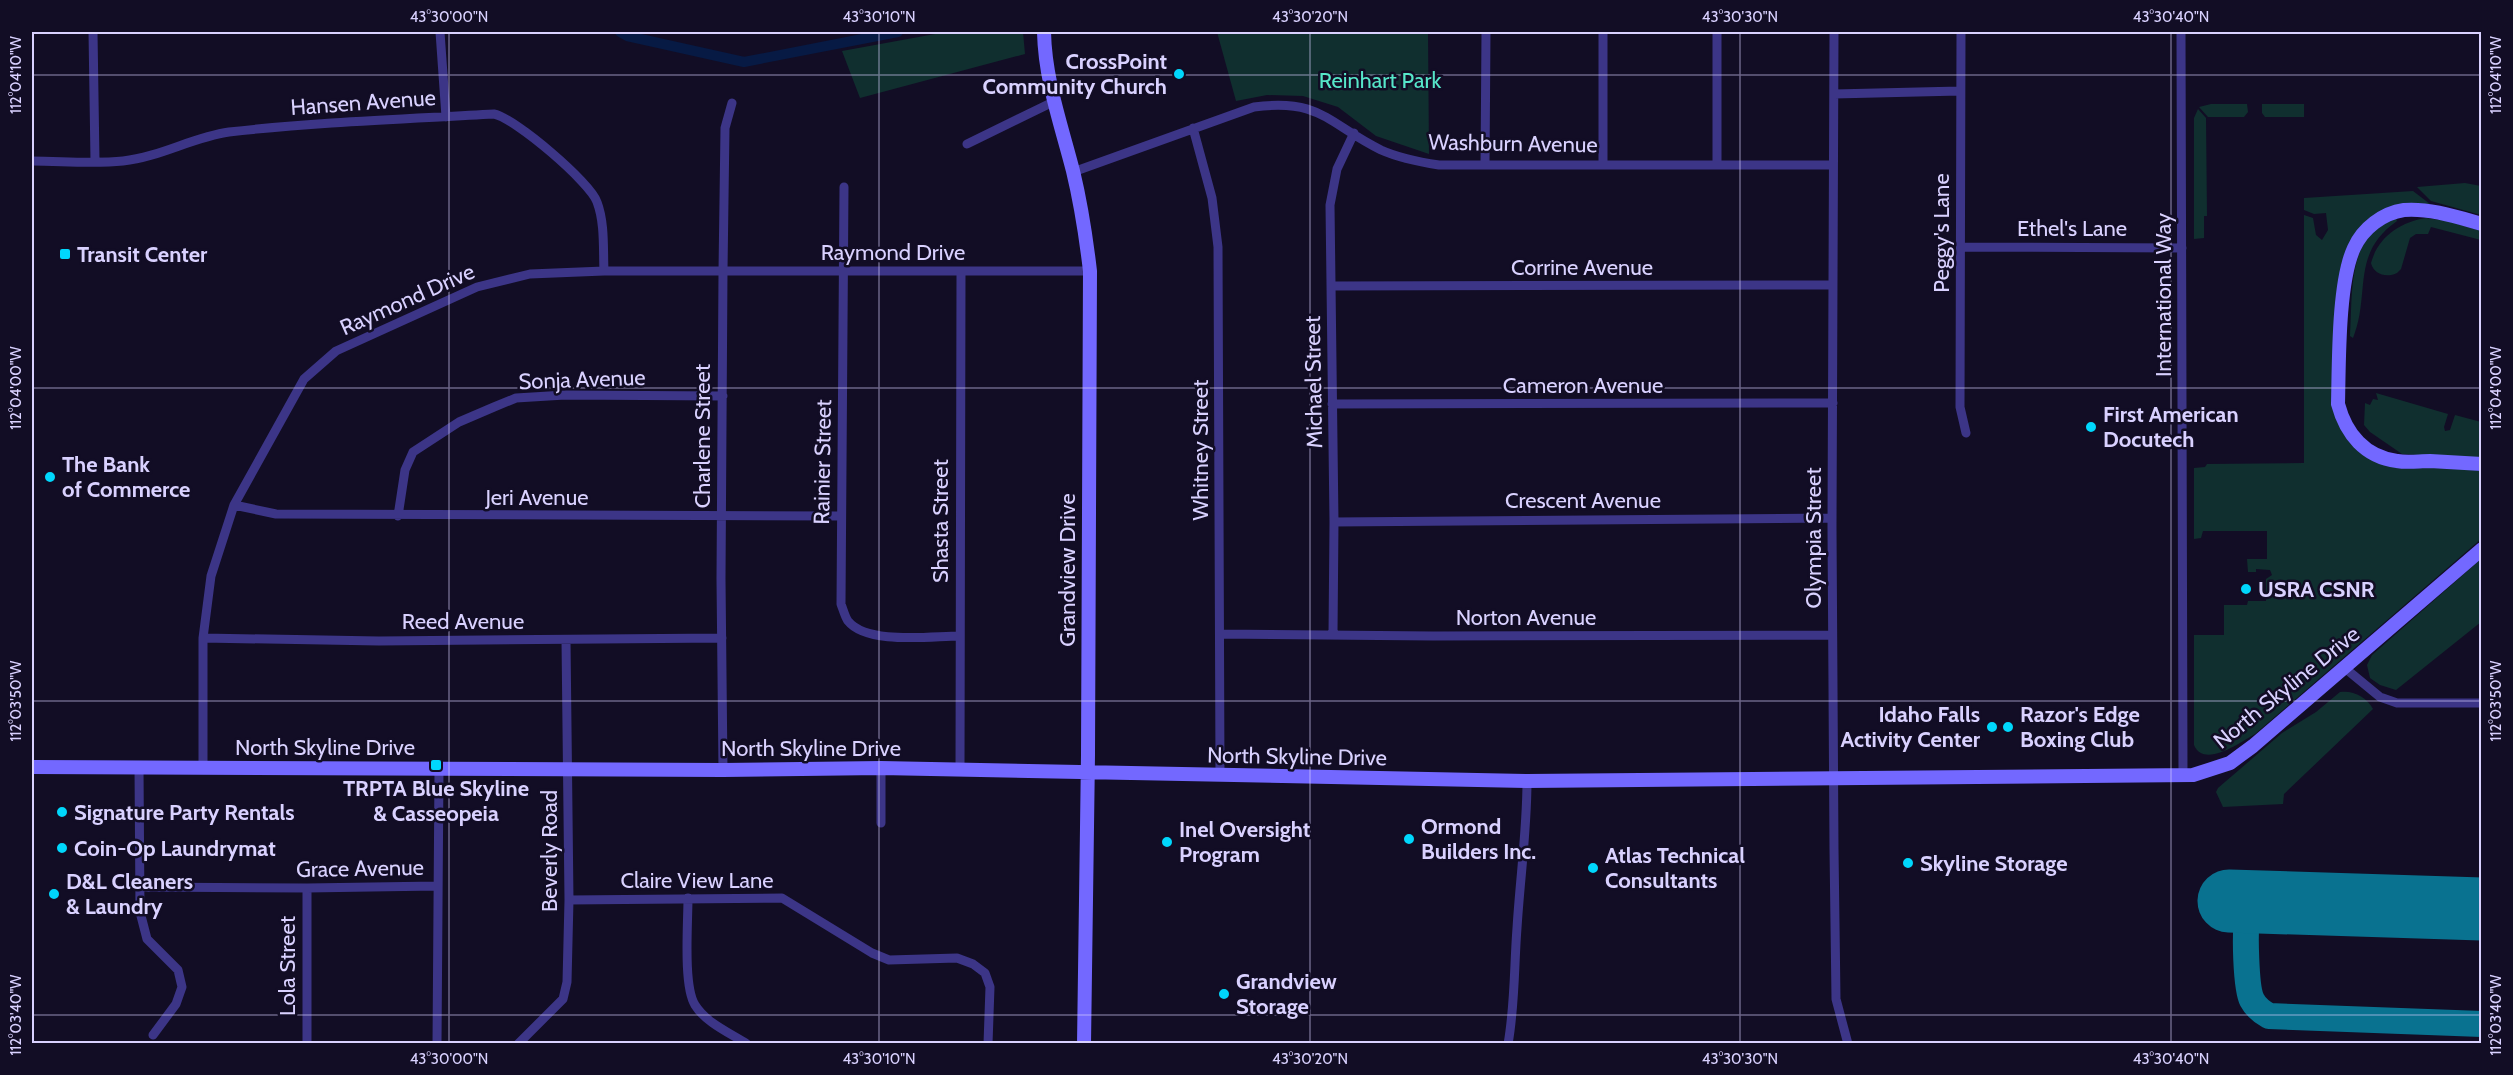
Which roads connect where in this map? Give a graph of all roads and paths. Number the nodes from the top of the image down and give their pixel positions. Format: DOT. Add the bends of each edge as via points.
graph roads {
  1 [pos="93,32"];
  2 [pos="440,32"];
  3 [pos="1044,32"];
  4 [pos="1486,32"];
  5 [pos="1603,32"];
  6 [pos="1717,32"];
  7 [pos="1834,32"];
  8 [pos="1961,32"];
  9 [pos="2181,32"];
  10 [pos="1960,91"];
  11 [pos="1834,94"];
  12 [pos="1053,102"];
  13 [pos="732,103"];
  14 [pos="446,117"];
  15 [pos="1193,128"];
  16 [pos="1354,133"];
  17 [pos="968,144"];
  18 [pos="32,160"];
  19 [pos="95,161"];
  20 [pos="1603,164"];
  21 [pos="1485,165"];
  22 [pos="1717,165"];
  23 [pos="1833,165"];
  24 [pos="1073,172"];
  25 [pos="844,187"];
  26 [pos="2481,224"];
  27 [pos="1961,248"];
  28 [pos="2182,248"];
  29 [pos="843,270"];
  30 [pos="604,271"];
  31 [pos="723,271"];
  32 [pos="1090,271"];
  33 [pos="961,272"];
  34 [pos="1833,285"];
  35 [pos="1331,286"];
  36 [pos="723,396"];
  37 [pos="1833,403"];
  38 [pos="1332,404"];
  39 [pos="1966,433"];
  40 [pos="2481,464"];
  41 [pos="234,505"];
  42 [pos="398,516"];
  43 [pos="721,516"];
  44 [pos="840,516"];
  45 [pos="1832,518"];
  46 [pos="1334,522"];
  47 [pos="2481,549"];
  48 [pos="1220,634"];
  49 [pos="1333,634"];
  50 [pos="1832,635"];
  51 [pos="959,636"];
  52 [pos="203,638"];
  53 [pos="722,638"];
  54 [pos="566,640"];
  55 [pos="2346,669"];
  56 [pos="2481,703"];
  57 [pos="32,767"];
  58 [pos="139,767"];
  59 [pos="203,767"];
  60 [pos="568,768"];
  61 [pos="880,768"];
  62 [pos="438,769"];
  63 [pos="723,770"];
  64 [pos="960,770"];
  65 [pos="1088,773"];
  66 [pos="2183,775"];
  67 [pos="1220,776"];
  68 [pos="1833,778"];
  69 [pos="1527,781"];
  70 [pos="881,823"];
  71 [pos="437,886"];
  72 [pos="139,887"];
  73 [pos="307,888"];
  74 [pos="688,898"];
  75 [pos="569,900"];
  76 [pos="153,1035"];
  77 [pos="307,1044"];
  78 [pos="436,1044"];
  79 [pos="518,1044"];
  80 [pos="747,1044"];
  81 [pos="988,1044"];
  82 [pos="1084,1044"];
  83 [pos="1508,1044"];
  84 [pos="1848,1044"];
  1 -- 19 [label="street"];
  2 -- 14 [label="street"];
  3 -- 12 [label="main road, Grandview Drive"];
  4 -- 21 [label="street"];
  5 -- 20 [label="street"];
  6 -- 22 [label="street"];
  7 -- 11 [label="street, Olympia Street"];
  8 -- 10 [label="street, Peggy's Lane"];
  9 -- 28 [label="street, International Way"];
  10 -- 11 [label="street"];
  10 -- 27 [label="street, Peggy's Lane"];
  11 -- 23 [label="street, Olympia Street"];
  12 -- 17 [label="street"];
  12 -- 24 [label="main road, Grandview Drive"];
  13 -- 31 [label="street, Charlene Street" via="725,128"];
  14 -- 19 [label="street, Hansen Avenue" via="227,133 123,161"];
  14 -- 30 [label="street, Hansen Avenue" via="503,116 522,127 591,190 600,214"];
  15 -- 16 [label="street, Washburn Avenue" via="1254,107 1288,105 1326,115"];
  15 -- 24 [label="street, Washburn Avenue"];
  15 -- 48 [label="street, Whitney Street" via="1212,198 1218,247"];
  16 -- 21 [label="street, Washburn Avenue" via="1381,150 1416,161"];
  16 -- 35 [label="street, Michael Street" via="1337,168 1332,189"];
  18 -- 19 [label="street, Hansen Avenue"];
  20 -- 21 [label="street, Washburn Avenue"];
  20 -- 22 [label="street, Washburn Avenue"];
  22 -- 23 [label="street, Washburn Avenue"];
  23 -- 34 [label="street, Olympia Street"];
  24 -- 32 [label="main road, Grandview Drive"];
  25 -- 29 [label="street, Rainier Street"];
  26 -- 40 [label="main road" via="2433,212 2402,210 2366,230 2353,249 2348,270 2338,404 2352,437 2385,459"];
  27 -- 28 [label="street, Ethel's Lane"];
  27 -- 39 [label="street, Peggy's Lane" via="1960,407"];
  28 -- 66 [label="street, International Way"];
  29 -- 31 [label="street, Raymond Drive"];
  29 -- 33 [label="street, Raymond Drive"];
  29 -- 44 [label="street, Rainier Street"];
  30 -- 31 [label="street, Raymond Drive"];
  30 -- 41 [label="street, Raymond Drive" via="530,274 477,286 336,351 304,379"];
  31 -- 36 [label="street, Charlene Street"];
  32 -- 33 [label="street, Raymond Drive"];
  32 -- 65 [label="main road, Grandview Drive"];
  33 -- 51 [label="street, Shasta Street"];
  34 -- 35 [label="street, Corrine Avenue"];
  34 -- 37 [label="street, Olympia Street"];
  35 -- 38 [label="street, Michael Street"];
  36 -- 42 [label="street, Sonja Avenue" via="516,398 459,422 413,452 405,470"];
  36 -- 43 [label="street, Charlene Street"];
  37 -- 38 [label="street, Cameron Avenue"];
  37 -- 45 [label="street, Olympia Street"];
  38 -- 46 [label="street, Michael Street"];
  41 -- 42 [label="street, Jeri Avenue" via="276,514"];
  41 -- 52 [label="street, Raymond Drive" via="211,576"];
  42 -- 43 [label="street, Jeri Avenue"];
  43 -- 44 [label="street, Jeri Avenue"];
  43 -- 53 [label="street, Charlene Street"];
  44 -- 51 [label="street, Rainier Street" via="841,604 848,622 877,636"];
  45 -- 46 [label="street, Crescent Avenue"];
  45 -- 50 [label="street, Olympia Street"];
  46 -- 49 [label="street, Michael Street"];
  47 -- 55 [label="main road, North Skyline Drive"];
  48 -- 49 [label="street, Norton Avenue"];
  48 -- 67 [label="street, Whitney Street"];
  49 -- 50 [label="street, Norton Avenue"];
  50 -- 68 [label="street, Olympia Street"];
  51 -- 64 [label="street, Shasta Street"];
  52 -- 54 [label="street, Reed Avenue"];
  52 -- 59 [label="street, Raymond Drive"];
  53 -- 54 [label="street, Reed Avenue"];
  53 -- 63 [label="street, Charlene Street"];
  54 -- 60 [label="street, Beverly Road"];
  55 -- 56 [label="street" via="2380,697 2397,703"];
  55 -- 66 [label="main road, North Skyline Drive" via="2230,763"];
  57 -- 58 [label="main road, North Skyline Drive"];
  58 -- 59 [label="main road, North Skyline Drive"];
  58 -- 72 [label="street"];
  59 -- 62 [label="main road, North Skyline Drive"];
  60 -- 62 [label="main road, North Skyline Drive"];
  60 -- 63 [label="main road, North Skyline Drive"];
  60 -- 75 [label="street, Beverly Road"];
  61 -- 63 [label="main road, North Skyline Drive"];
  61 -- 64 [label="main road, North Skyline Drive"];
  61 -- 70 [label="street"];
  62 -- 71 [label="street"];
  64 -- 65 [label="main road, North Skyline Drive"];
  65 -- 67 [label="main road, North Skyline Drive"];
  65 -- 82 [label="main road, Grandview Drive"];
  66 -- 68 [label="main road, North Skyline Drive"];
  67 -- 69 [label="main road, North Skyline Drive"];
  68 -- 69 [label="main road, North Skyline Drive"];
  68 -- 84 [label="street, Olympia Street" via="1836,999"];
  69 -- 83 [label="street" via="1527,823"];
  71 -- 73 [label="street, Grace Avenue"];
  71 -- 78 [label="street"];
  72 -- 73 [label="street, Grace Avenue"];
  72 -- 76 [label="street" via="147,939 178,970 182,987 176,1004"];
  73 -- 77 [label="street, Lola Street"];
  74 -- 75 [label="street, Claire View Lane"];
  74 -- 80 [label="street" via="689,987 695,1005 715,1025"];
  74 -- 81 [label="street, Claire View Lane" via="782,898 889,960 957,958 973,964 986,973 990,987"];
  75 -- 79 [label="street, Beverly Road" via="563,999"];
}
